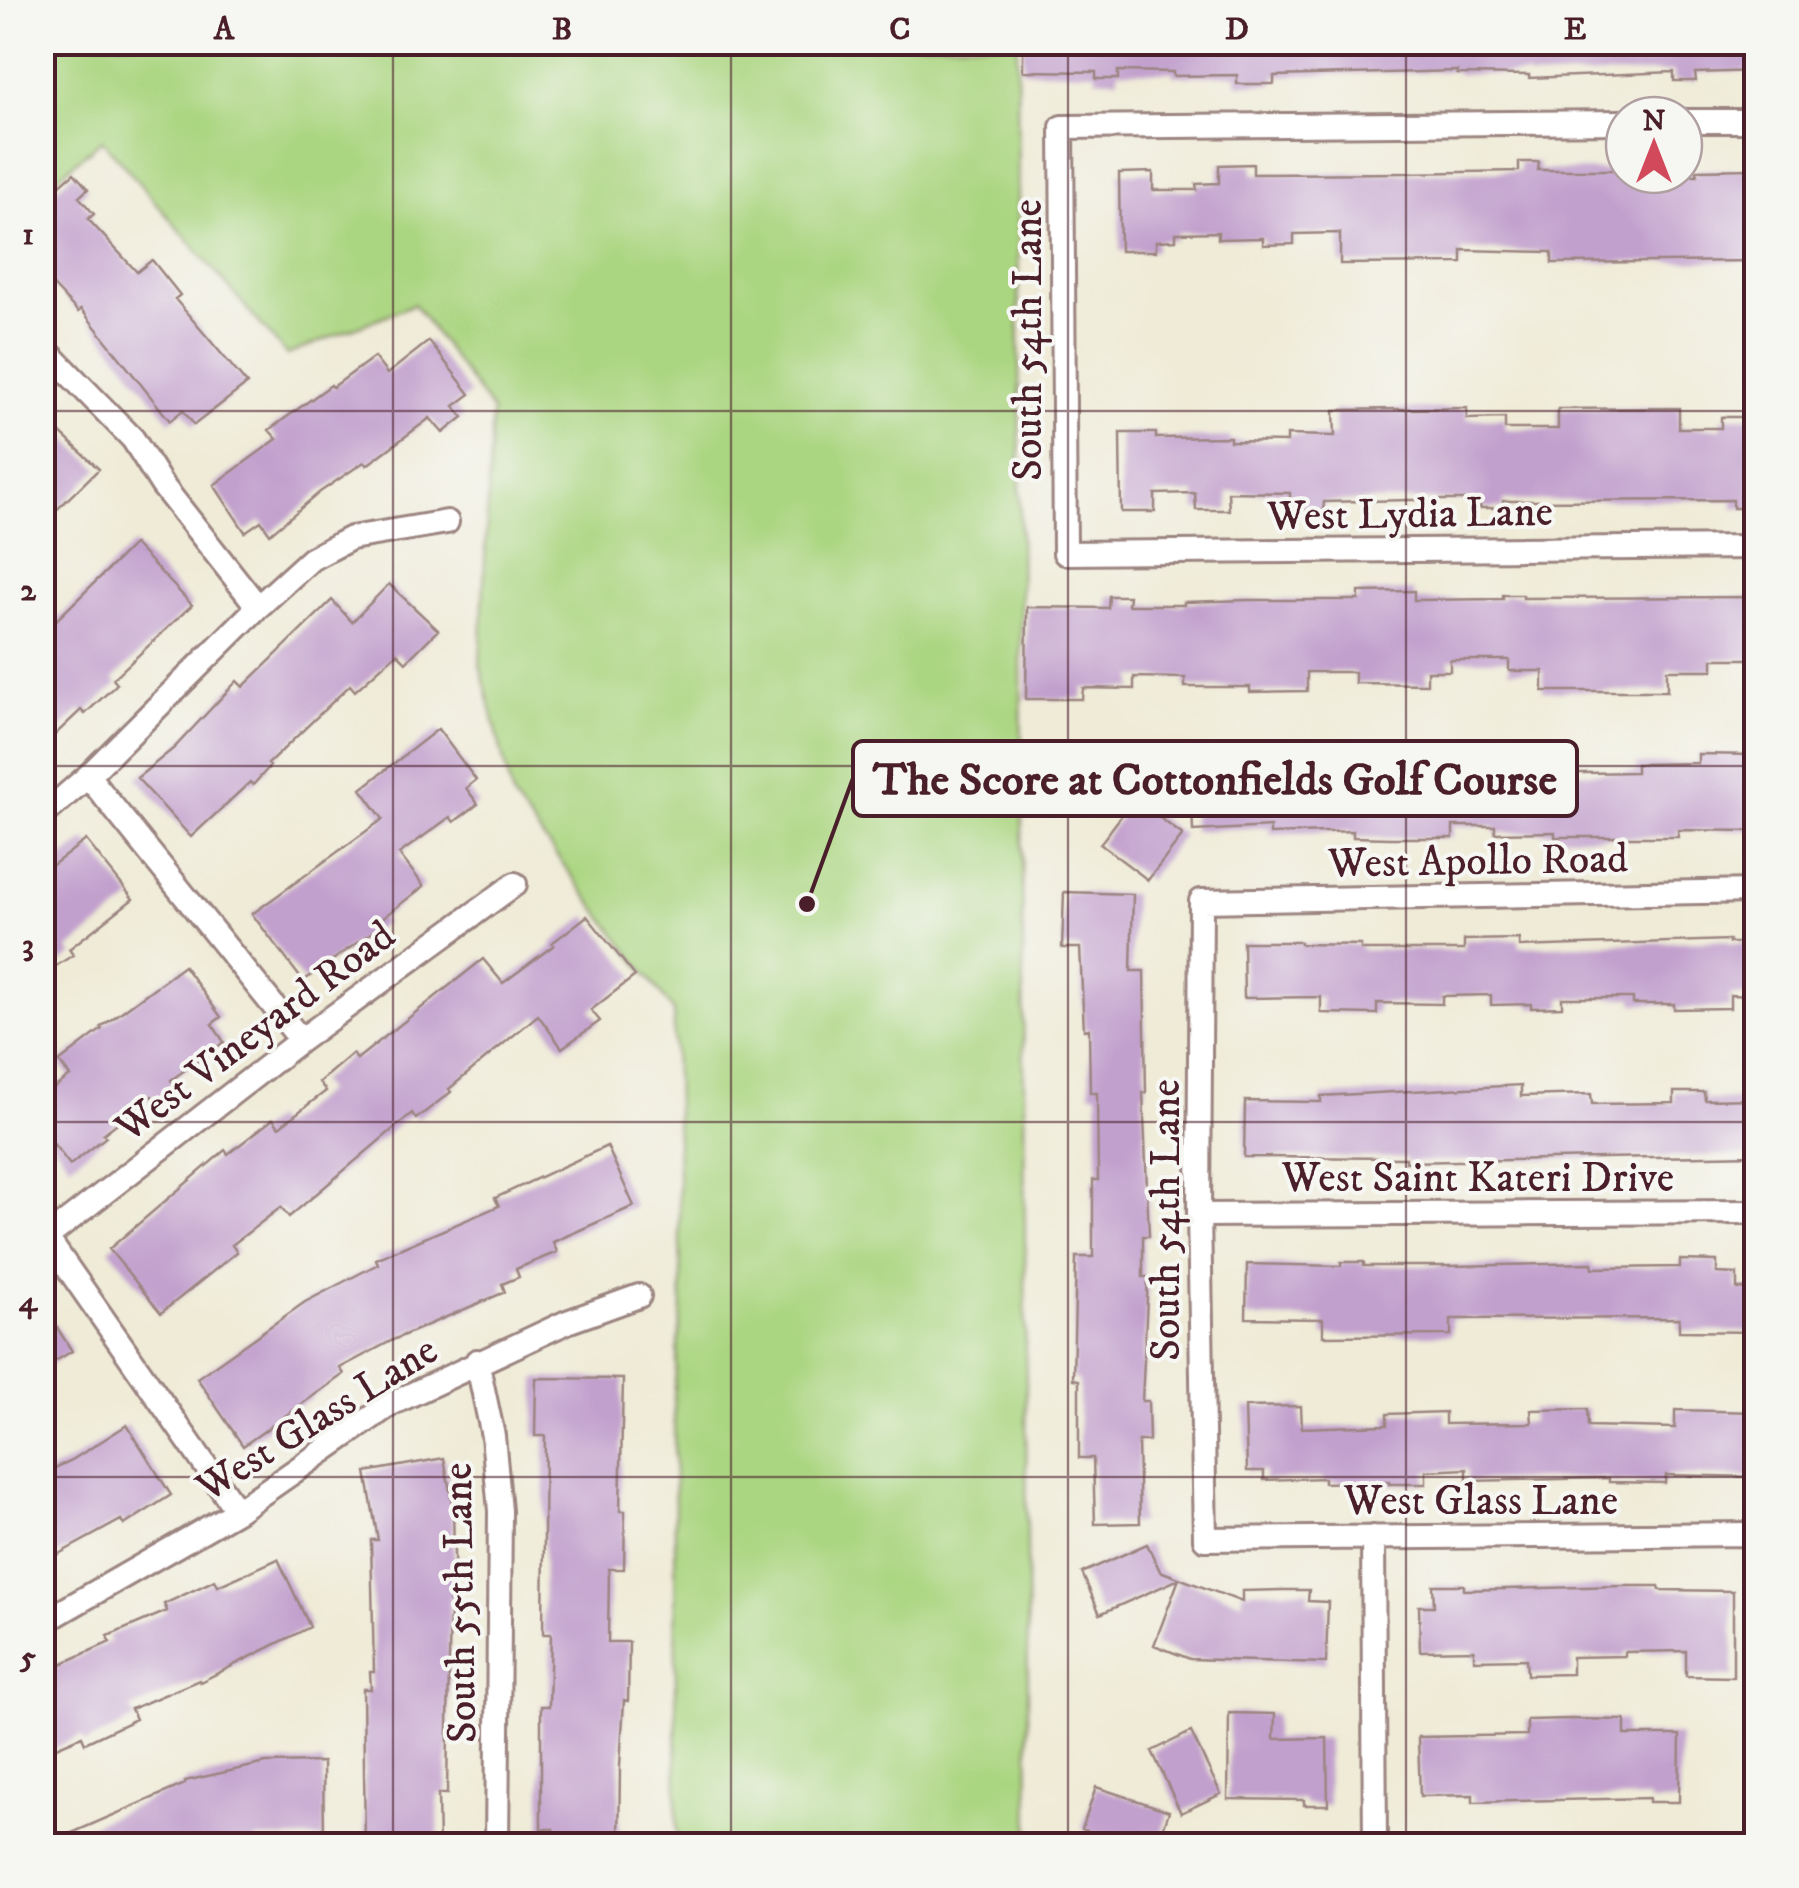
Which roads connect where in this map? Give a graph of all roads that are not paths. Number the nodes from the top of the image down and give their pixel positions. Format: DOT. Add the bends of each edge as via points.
graph roads {
  1 [pos="1756,120"];
  2 [pos="1704,121"];
  3 [pos="1604,122"];
  4 [pos="42,346"];
  5 [pos="447,522"];
  6 [pos="1756,546"];
  7 [pos="1064,553"];
  8 [pos="258,606"];
  9 [pos="88,776"];
  10 [pos="42,816"];
  11 [pos="515,884"];
  12 [pos="1756,891"];
  13 [pos="1201,901"];
  14 [pos="301,1040"];
  15 [pos="1756,1212"];
  16 [pos="1199,1215"];
  17 [pos="45,1239"];
  18 [pos="639,1296"];
  19 [pos="477,1361"];
  20 [pos="237,1511"];
  21 [pos="1372,1536"];
  22 [pos="1756,1537"];
  23 [pos="1205,1539"];
  24 [pos="42,1623"];
  25 [pos="497,1846"];
  26 [pos="1376,1846"];
  1 -- 2 [label="street"];
  3 -- 7 [label="street, South 54th Lane" via="1062,126"];
  4 -- 8 [label="street" via="133,440"];
  5 -- 8 [label="street" via="351,538 311,559"];
  6 -- 7 [label="street, West Lydia Lane"];
  8 -- 9 [label="street"];
  9 -- 10 [label="street"];
  9 -- 14 [label="street"];
  11 -- 14 [label="street, West Vineyard Road"];
  12 -- 13 [label="street, West Apollo Road"];
  13 -- 16 [label="street, South 54th Lane"];
  14 -- 17 [label="street, West Vineyard Road"];
  15 -- 16 [label="street, West Saint Kateri Drive"];
  16 -- 23 [label="street, South 54th Lane"];
  17 -- 20 [label="street"];
  18 -- 19 [label="street, West Glass Lane"];
  19 -- 20 [label="street, West Glass Lane" via="391,1404"];
  19 -- 25 [label="street, South 55th Lane" via="500,1511"];
  20 -- 24 [label="street, West Glass Lane"];
  21 -- 22 [label="street, West Glass Lane"];
  21 -- 23 [label="street, West Glass Lane"];
  21 -- 26 [label="street"];
}
